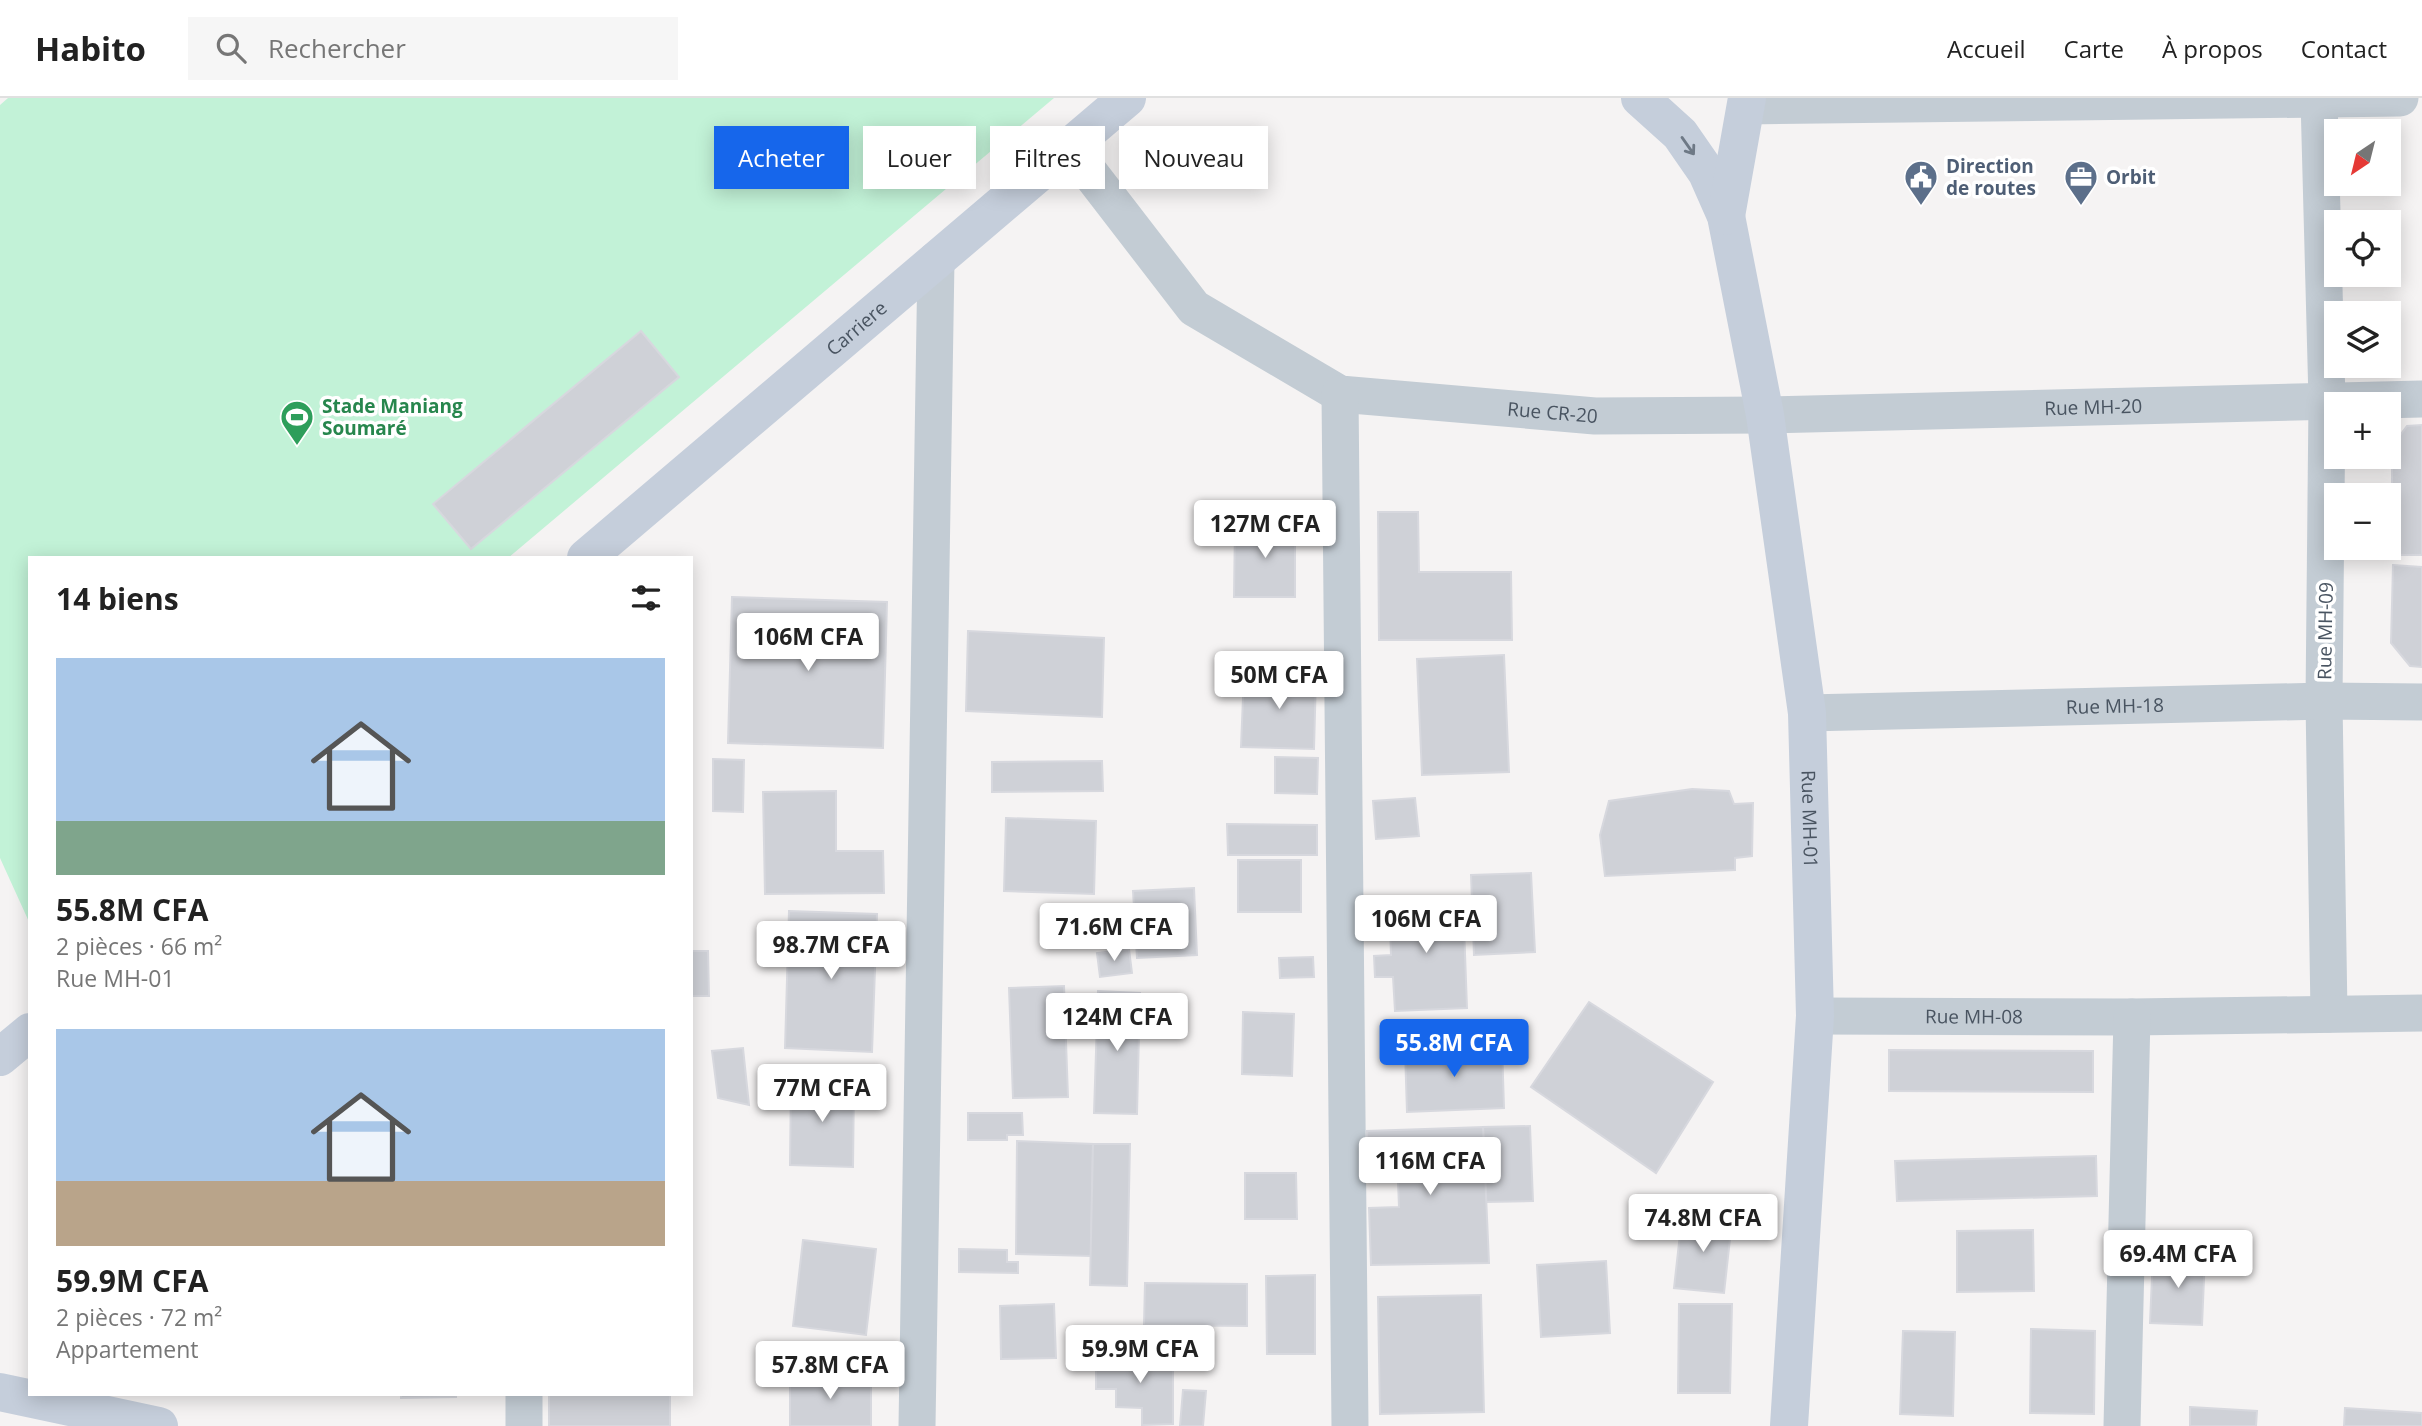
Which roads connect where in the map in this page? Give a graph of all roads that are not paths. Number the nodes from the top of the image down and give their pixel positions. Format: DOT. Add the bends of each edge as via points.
graph roads {
  1 [pos="1127,98"];
  2 [pos="1640,98"];
  3 [pos="2400,98"];
  4 [pos="2319,99"];
  5 [pos="1747,102"];
  6 [pos="1094,126"];
  7 [pos="1019,189"];
  8 [pos="1103,189"];
  9 [pos="1726,216"];
  10 [pos="936,260"];
  11 [pos="2327,392"];
  12 [pos="1340,394"];
  13 [pos="2401,399"];
  14 [pos="2422,399"];
  15 [pos="2324,400"];
  16 [pos="1765,415"];
  17 [pos="2327,469"];
  18 [pos="588,556"];
  19 [pos="2325,702"];
  20 [pos="2422,702"];
  21 [pos="1807,713"];
  22 [pos="2422,1013"];
  23 [pos="2329,1014"];
  24 [pos="1815,1016"];
  25 [pos="2132,1017"];
  26 [pos="0,1392"];
  27 [pos="524,1396"];
  28 [pos="159,1426"];
  29 [pos="524,1426"];
  30 [pos="917,1426"];
  31 [pos="1350,1426"];
  32 [pos="1789,1426"];
  33 [pos="2122,1426"];
  1 -- 6 [label="main road, Carriere"];
  2 -- 9 [label="main road, Rue MH-01, one-way" via="1680,134 1707,173"];
  3 -- 4 [label="street"];
  4 -- 5 [label="street"];
  4 -- 11 [label="street, Rue MH-09"];
  5 -- 9 [label="main road, Rue MH-01"];
  7 -- 10 [label="main road, Carriere"];
  8 -- 12 [label="street" via="1194,308"];
  9 -- 16 [label="main road, Rue MH-01"];
  10 -- 18 [label="main road, Carriere"];
  10 -- 30 [label="street"];
  12 -- 16 [label="street, Rue CR-20" via="1595,416"];
  12 -- 31 [label="street"];
  13 -- 14 [label="street, Rue MH-20"];
  15 -- 16 [label="street, Rue MH-20"];
  16 -- 21 [label="main road, Rue MH-01"];
  17 -- 19 [label="street, Rue MH-09"];
  19 -- 20 [label="street, Rue MH-18"];
  19 -- 21 [label="street, Rue MH-18"];
  19 -- 23 [label="street, Rue MH-09"];
  21 -- 24 [label="main road, Rue MH-01"];
  22 -- 23 [label="street, Rue MH-08"];
  23 -- 25 [label="street, Rue MH-08"];
  24 -- 25 [label="street, Rue MH-08"];
  24 -- 32 [label="main road, Rue MH-01"];
  25 -- 33 [label="street"];
  26 -- 28 [label="main road"];
  27 -- 29 [label="street"];
}
